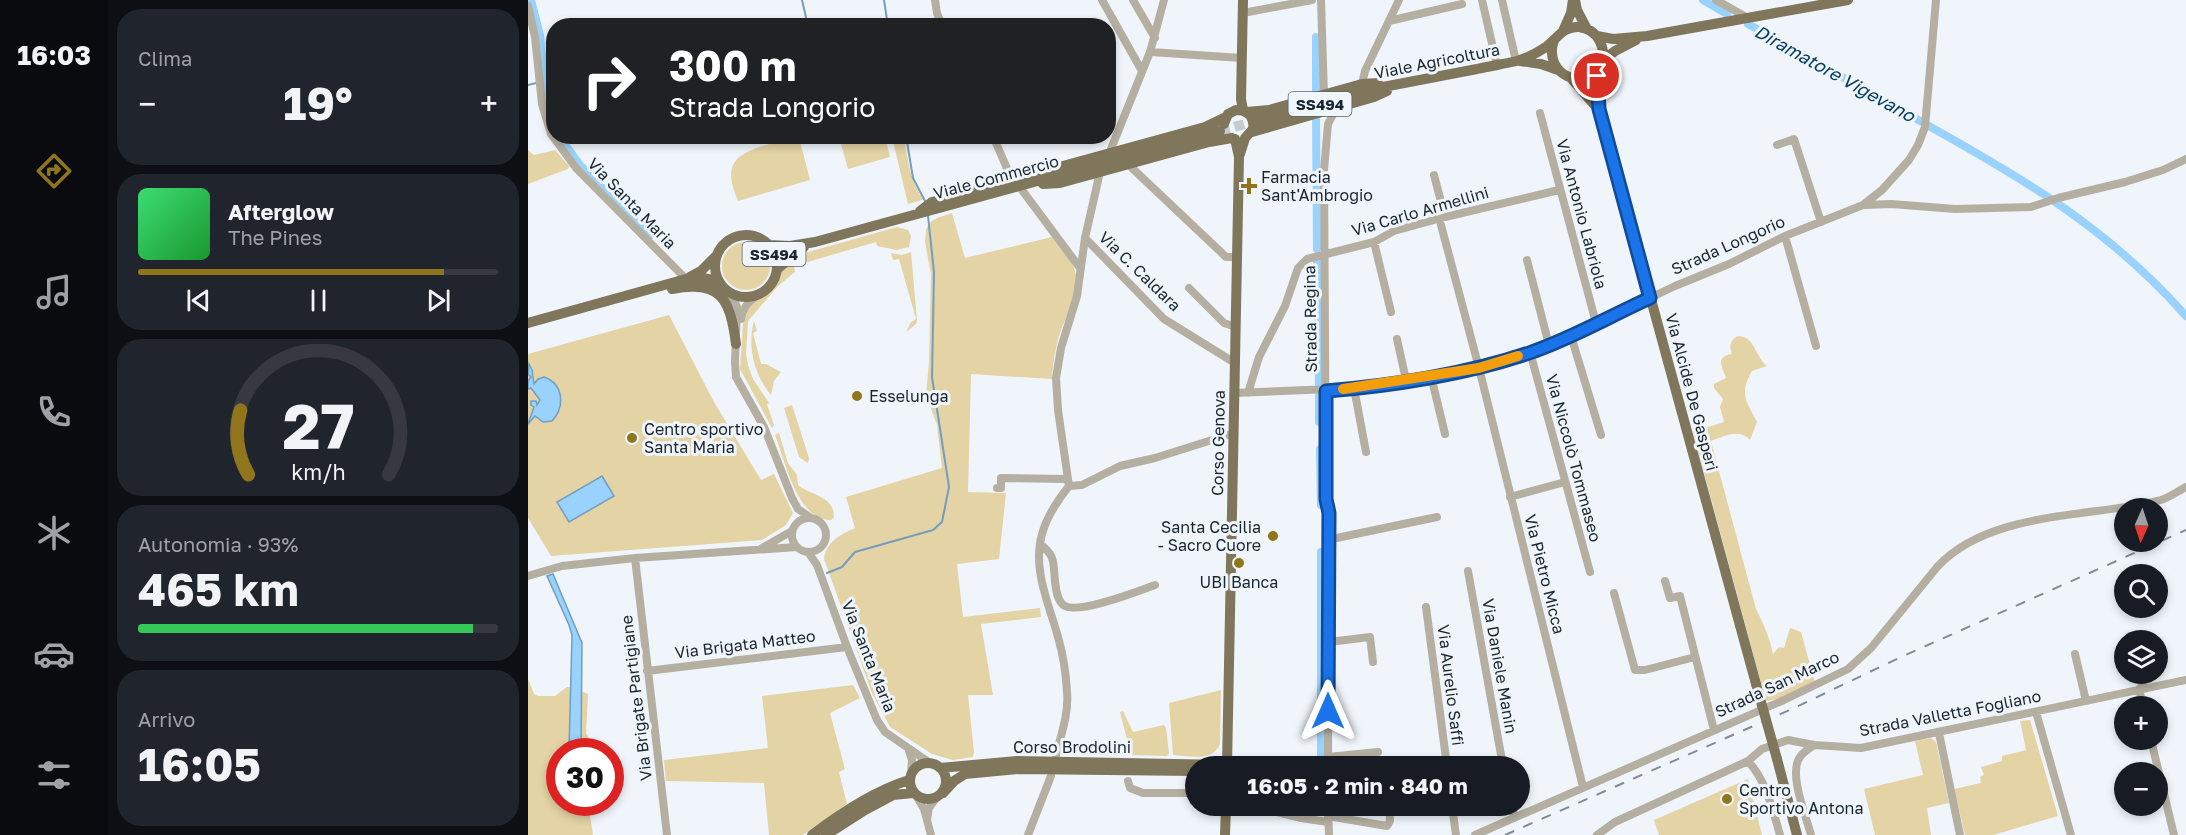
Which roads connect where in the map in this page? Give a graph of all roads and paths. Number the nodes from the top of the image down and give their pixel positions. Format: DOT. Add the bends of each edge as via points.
graph roads {
  1 [pos="935,0"];
  2 [pos="1102,0"];
  3 [pos="1133,0"];
  4 [pos="1164,0"];
  5 [pos="1243,0"];
  6 [pos="1312,0"];
  7 [pos="1321,0"];
  8 [pos="1399,0"];
  9 [pos="1482,0"];
  10 [pos="1502,0"];
  11 [pos="1574,0"];
  12 [pos="1716,0"];
  13 [pos="1848,0"];
  14 [pos="1936,0"];
  15 [pos="1461,4"];
  16 [pos="528,6"];
  17 [pos="1243,13"];
  18 [pos="939,18"];
  19 [pos="1112,18"];
  20 [pos="1747,18"];
  21 [pos="1389,21"];
  22 [pos="1116,24"];
  23 [pos="1587,29"];
  24 [pos="1563,31"];
  25 [pos="1597,36"];
  26 [pos="1647,36"];
  27 [pos="1155,38"];
  28 [pos="1554,40"];
  29 [pos="1150,52"];
  30 [pos="1242,58"];
  31 [pos="1516,61"];
  32 [pos="1601,64"];
  33 [pos="1497,65"];
  34 [pos="1558,70"];
  35 [pos="1143,71"];
  36 [pos="1571,78"];
  37 [pos="1362,84"];
  38 [pos="1401,84"];
  39 [pos="1324,95"];
  40 [pos="1338,107"];
  41 [pos="1599,109"];
  42 [pos="1242,111"];
  43 [pos="1320,112"];
  44 [pos="1540,113"];
  45 [pos="1226,117"];
  46 [pos="546,119"];
  47 [pos="1259,120"];
  48 [pos="1328,124"];
  49 [pos="1120,129"];
  50 [pos="1220,131"];
  51 [pos="1241,137"];
  52 [pos="1116,138"];
  53 [pos="558,144"];
  54 [pos="997,144"];
  55 [pos="1113,144"];
  56 [pos="1777,146"];
  57 [pos="1130,148"];
  58 [pos="1109,154"];
  59 [pos="2186,159"];
  60 [pos="1132,168"];
  61 [pos="1100,172"];
  62 [pos="1434,175"];
  63 [pos="1016,183"];
  64 [pos="1559,190"];
  65 [pos="1863,205"];
  66 [pos="1443,221"];
  67 [pos="1821,222"];
  68 [pos="1785,236"];
  69 [pos="1085,238"];
  70 [pos="815,242"];
  71 [pos="1374,242"];
  72 [pos="769,245"];
  73 [pos="1324,254"];
  74 [pos="717,255"];
  75 [pos="1237,257"];
  76 [pos="1527,260"];
  77 [pos="1080,268"];
  78 [pos="777,269"];
  79 [pos="686,279"];
  80 [pos="725,288"];
  81 [pos="1189,288"];
  82 [pos="761,293"];
  83 [pos="1650,298"];
  84 [pos="612,300"];
  85 [pos="1391,312"];
  86 [pos="528,323"];
  87 [pos="1596,323"];
  88 [pos="1236,327"];
  89 [pos="1571,336"];
  90 [pos="1396,339"];
  91 [pos="736,340"];
  92 [pos="1549,345"];
  93 [pos="1816,346"];
  94 [pos="1530,352"];
  95 [pos="1235,363"];
  96 [pos="1479,368"];
  97 [pos="1431,376"];
  98 [pos="1406,380"];
  99 [pos="1354,388"];
  100 [pos="1326,391"];
  101 [pos="1234,393"];
  102 [pos="1248,393"];
  103 [pos="1234,433"];
  104 [pos="1445,435"];
  105 [pos="1601,435"];
  106 [pos="1366,452"];
  107 [pos="1565,482"];
  108 [pos="1068,483"];
  109 [pos="2186,487"];
  110 [pos="997,488"];
  111 [pos="1510,497"];
  112 [pos="792,498"];
  113 [pos="1437,517"];
  114 [pos="810,518"];
  115 [pos="793,529"];
  116 [pos="1327,540"];
  117 [pos="1040,544"];
  118 [pos="797,547"];
  119 [pos="759,549"];
  120 [pos="812,551"];
  121 [pos="635,558"];
  122 [pos="1468,571"];
  123 [pos="1590,572"];
  124 [pos="528,576"];
  125 [pos="1665,581"];
  126 [pos="1155,585"];
  127 [pos="1614,593"];
  128 [pos="1426,607"];
  129 [pos="1329,642"];
  130 [pos="847,647"];
  131 [pos="2075,654"];
  132 [pos="1695,657"];
  133 [pos="1373,662"];
  134 [pos="647,671"];
  135 [pos="2186,680"];
  136 [pos="2140,684"];
  137 [pos="2141,688"];
  138 [pos="2142,696"];
  139 [pos="2086,701"];
  140 [pos="2036,712"];
  141 [pos="1714,730"];
  142 [pos="1939,733"];
  143 [pos="1227,742"];
  144 [pos="1814,745"];
  145 [pos="908,748"];
  146 [pos="2153,750"];
  147 [pos="1378,752"];
  148 [pos="1056,755"];
  149 [pos="1216,756"];
  150 [pos="1227,756"];
  151 [pos="1328,756"];
  152 [pos="1358,756"];
  153 [pos="1446,756"];
  154 [pos="1501,756"];
  155 [pos="1748,761"];
  156 [pos="930,763"];
  157 [pos="1185,767"];
  158 [pos="1185,767"];
  159 [pos="940,768"];
  160 [pos="1051,776"];
  161 [pos="910,777"];
  162 [pos="1128,781"];
  163 [pos="1583,787"];
  164 [pos="1185,794"];
  165 [pos="915,795"];
  166 [pos="939,795"];
  167 [pos="1226,816"];
  168 [pos="1307,816"];
  169 [pos="1390,816"];
  170 [pos="1453,816"];
  171 [pos="1515,818"];
  172 [pos="1328,819"];
  173 [pos="927,822"];
  174 [pos="667,835"];
  175 [pos="812,835"];
  176 [pos="826,835"];
  177 [pos="931,835"];
  178 [pos="1028,835"];
  179 [pos="1225,835"];
  180 [pos="1329,835"];
  181 [pos="1456,835"];
  182 [pos="1475,835"];
  183 [pos="1597,835"];
  184 [pos="1780,835"];
  185 [pos="1797,835"];
  186 [pos="1811,835"];
  187 [pos="1960,835"];
  188 [pos="2071,835"];
  189 [pos="2174,835"];
  1 -- 18 [label="street"];
  2 -- 19 [label="street"];
  3 -- 27 [label="street"];
  4 -- 27 [label="street"];
  5 -- 17 [label="main road"];
  6 -- 17 [label="street"];
  7 -- 39 [label="street"];
  8 -- 21 [label="street"];
  9 -- 33 [label="street"];
  10 -- 31 [label="street"];
  11 -- 23 [label="main road"];
  11 -- 24 [label="main road"];
  12 -- 20 [label="street"];
  13 -- 20 [label="main road"];
  14 -- 65 [label="street, Strada Longorio" via="1922,136 1909,160"];
  15 -- 21 [label="street"];
  16 -- 46 [label="street, Via Santa Maria"];
  17 -- 30 [label="main road"];
  20 -- 26 [label="main road"];
  21 -- 37 [label="street"];
  22 -- 35 [label="street"];
  23 -- 24 [label="main road"];
  23 -- 25 [label="main road"];
  24 -- 28 [label="main road, Viale Agricoltura / SS494"];
  25 -- 26 [label="main road"];
  25 -- 32 [label="main road" via="1603,49"];
  26 -- 32 [label="main road" via="1615,51"];
  27 -- 29 [label="street"];
  28 -- 31 [label="main road, Viale Agricoltura / SS494"];
  28 -- 34 [label="main road" via="1551,56"];
  29 -- 30 [label="street"];
  29 -- 35 [label="street"];
  30 -- 42 [label="main road"];
  31 -- 33 [label="main road, Viale Agricoltura / SS494"];
  31 -- 34 [label="main road, Viale Agricoltura / SS494"];
  32 -- 36 [label="main road" via="1584,78"];
  32 -- 41 [label="main road, Via Alcide De Gasperi" via="1596,87"];
  33 -- 38 [label="main road, Viale Agricoltura / SS494"];
  34 -- 36 [label="main road, Viale Agricoltura / SS494"];
  35 -- 49 [label="street"];
  36 -- 41 [label="main road, Via Alcide De Gasperi"];
  37 -- 38 [label="main road"];
  37 -- 39 [label="main road"];
  38 -- 40 [label="main road" via="1377,96"];
  38 -- 47 [label="main road, Viale Agricoltura / SS494"];
  39 -- 42 [label="main road" via="1269,110"];
  40 -- 43 [label="main road"];
  40 -- 48 [label="street, Strada Regina"];
  41 -- 83 [label="main road, Via Alcide De Gasperi"];
  42 -- 45 [label="main road"];
  42 -- 51 [label="main road, Corso Genova" via="1254,121"];
  43 -- 48 [label="street"];
  43 -- 51 [label="main road"];
  44 -- 64 [label="street, Via Antonio Labriola"];
  45 -- 51 [label="main road, Corso Genova" via="1224,127"];
  45 -- 57 [label="main road" via="1205,127"];
  48 -- 73 [label="street, Strada Regina"];
  49 -- 52 [label="street"];
  49 -- 57 [label="street" via="1122,142"];
  50 -- 63 [label="main road, Viale Commercio / SS494"];
  51 -- 61 [label="main road"];
  51 -- 75 [label="main road, Corso Genova"];
  53 -- 79 [label="street, Via Santa Maria" via="576,168"];
  54 -- 63 [label="street"];
  55 -- 58 [label="street"];
  56 -- 67 [label="street" via="1794,139"];
  57 -- 58 [label="main road"];
  58 -- 63 [label="main road"];
  59 -- 65 [label="street" via="2125,182 2031,207"];
  60 -- 75 [label="street" via="1226,256"];
  61 -- 63 [label="main road" via="1060,183"];
  61 -- 69 [label="street"];
  62 -- 66 [label="street, Via Pietro Micca"];
  63 -- 70 [label="main road, Viale Commercio / SS494"];
  63 -- 77 [label="street"];
  64 -- 66 [label="street, Via Carlo Armellini"];
  64 -- 87 [label="street, Via Antonio Labriola"];
  65 -- 67 [label="street, Strada Longorio"];
  66 -- 71 [label="street, Via Carlo Armellini" via="1394,231"];
  66 -- 96 [label="street, Via Pietro Micca"];
  67 -- 68 [label="street, Strada Longorio"];
  68 -- 83 [label="street, Strada Longorio"];
  68 -- 93 [label="street"];
  69 -- 77 [label="street"];
  69 -- 95 [label="street, Via C. Caldara" via="1164,319"];
  70 -- 72 [label="main road, Viale Commercio / SS494"];
  70 -- 78 [label="main road, Viale Commercio / SS494"];
  71 -- 73 [label="street, Via Carlo Armellini"];
  71 -- 85 [label="street"];
  72 -- 74 [label="main road, Viale Commercio / SS494" via="759,238 742,235 727,242"];
  72 -- 78 [label="main road, SS494"];
  73 -- 100 [label="street, Strada Regina"];
  73 -- 102 [label="street, Via Carlo Armellini" via="1309,257 1299,268 1259,357"];
  74 -- 79 [label="main road, Viale Commercio / SS494"];
  74 -- 80 [label="main road" via="715,270"];
  75 -- 88 [label="main road, Corso Genova"];
  76 -- 92 [label="street"];
  77 -- 108 [label="street" via="1077,296 1056,378"];
  78 -- 82 [label="main road, Viale Commercio / SS494"];
  79 -- 80 [label="main road, Viale Commercio / SS494" via="705,277"];
  79 -- 84 [label="main road, Viale Commercio / SS494"];
  80 -- 82 [label="main road, Viale Commercio / SS494" via="745,297"];
  80 -- 91 [label="street" via="737,307"];
  81 -- 88 [label="street" via="1224,323"];
  82 -- 91 [label="street" via="743,308"];
  83 -- 87 [label="street, Strada Longorio"];
  83 -- 185 [label="main road, Via Alcide De Gasperi, bridge"];
  84 -- 86 [label="main road, Viale Commercio / SS494"];
  84 -- 91 [label="main road" via="684,287 714,291 724,299 731,313"];
  87 -- 89 [label="street, Strada Longorio"];
  88 -- 95 [label="main road, Corso Genova"];
  89 -- 92 [label="street, Strada Longorio"];
  89 -- 105 [label="street"];
  90 -- 98 [label="street"];
  91 -- 112 [label="street" via="736,377 764,427"];
  92 -- 94 [label="street, Strada Longorio"];
  94 -- 96 [label="street, Strada Longorio"];
  94 -- 107 [label="street, Via Niccolò Tommaseo"];
  95 -- 101 [label="main road, Corso Genova"];
  96 -- 97 [label="street, Strada Longorio"];
  96 -- 111 [label="street, Via Pietro Micca"];
  97 -- 98 [label="street, Strada Longorio"];
  97 -- 104 [label="street"];
  98 -- 99 [label="street, Strada Longorio"];
  99 -- 100 [label="street, Strada Longorio"];
  99 -- 106 [label="street"];
  100 -- 102 [label="street, Strada Longorio"];
  100 -- 116 [label="street, Strada Regina"];
  101 -- 102 [label="street, Strada Longorio"];
  101 -- 103 [label="main road, Corso Genova"];
  103 -- 108 [label="street" via="1120,466 1082,485"];
  103 -- 143 [label="main road, Corso Genova"];
  107 -- 111 [label="street"];
  107 -- 123 [label="street, Via Niccolò Tommaseo"];
  108 -- 110 [label="street" via="1001,478 1001,488"];
  108 -- 117 [label="street" via="1053,507"];
  109 -- 141 [label="street, Strada San Marco" via="2163,499 2022,524 1969,542 1949,554 1871,648 1848,669"];
  111 -- 163 [label="street, Via Pietro Micca"];
  112 -- 114 [label="street"];
  112 -- 115 [label="street"];
  113 -- 116 [label="street"];
  114 -- 115 [label="street" via="800,520"];
  114 -- 120 [label="street" via="825,530 824,542"];
  115 -- 118 [label="street"];
  115 -- 119 [label="street"];
  116 -- 129 [label="street, Strada Regina"];
  117 -- 126 [label="street" via="1053,558 1057,593 1065,607 1094,605"];
  117 -- 148 [label="street" via="1039,568 1059,639 1067,690 1068,704"];
  118 -- 119 [label="street"];
  118 -- 120 [label="street"];
  119 -- 121 [label="street"];
  120 -- 130 [label="street, Via Santa Maria"];
  121 -- 124 [label="street"];
  121 -- 134 [label="street, Via Brigate Partigiane"];
  122 -- 154 [label="street, Via Daniele Manin"];
  125 -- 132 [label="street, Strada San Marco" via="1670,598 1680,596"];
  127 -- 132 [label="street" via="1635,670"];
  128 -- 153 [label="street, Via Aurelio Saffi"];
  129 -- 133 [label="street" via="1370,637"];
  129 -- 151 [label="street, Strada Regina"];
  130 -- 134 [label="street, Via Brigata Matteo"];
  130 -- 145 [label="street, Via Santa Maria" via="877,720 885,732"];
  131 -- 139 [label="street"];
  132 -- 141 [label="street, Strada San Marco"];
  134 -- 174 [label="street, Via Brigate Partigiane"];
  135 -- 137 [label="street, Strada Valletta Fogliano"];
  136 -- 137 [label="street"];
  137 -- 138 [label="street"];
  137 -- 139 [label="street, Strada Valletta Fogliano"];
  139 -- 140 [label="street, Strada Valletta Fogliano"];
  140 -- 142 [label="street, Strada Valletta Fogliano"];
  140 -- 188 [label="street"];
  141 -- 163 [label="street, Strada San Marco"];
  142 -- 144 [label="street, Strada Valletta Fogliano" via="1861,748"];
  142 -- 187 [label="street"];
  143 -- 149 [label="main road"];
  143 -- 150 [label="main road, Corso Genova"];
  144 -- 155 [label="street, Strada Valletta Fogliano" via="1788,740 1762,749"];
  144 -- 186 [label="street" via="1800,755 1795,776"];
  145 -- 156 [label="street, Via Santa Maria"];
  145 -- 161 [label="street" via="912,760"];
  146 -- 189 [label="street"];
  147 -- 152 [label="street"];
  155 -- 183 [label="street, Strada Valletta Fogliano" via="1615,822"];
  155 -- 184 [label="street" via="1765,785"];
  156 -- 159 [label="main road"];
  156 -- 161 [label="main road" via="918,766"];
  157 -- 159 [label="main road, Corso Brodolini" via="1017,761"];
  158 -- 166 [label="main road, Corso Brodolini" via="999,770 961,776"];
  159 -- 166 [label="main road" via="946,775 946,784"];
  160 -- 178 [label="street"];
  161 -- 165 [label="main road"];
  161 -- 175 [label="main road" via="861,801"];
  162 -- 164 [label="street" via="1130,788 1143,793"];
  163 -- 171 [label="street, Strada San Marco"];
  165 -- 166 [label="main road" via="926,800"];
  165 -- 173 [label="street"];
  165 -- 176 [label="main road" via="893,795"];
  166 -- 173 [label="street" via="929,808"];
  167 -- 179 [label="main road"];
  168 -- 172 [label="street"];
  169 -- 172 [label="street" via="1388,826"];
  170 -- 181 [label="street"];
  171 -- 182 [label="street, Strada San Marco"];
  172 -- 180 [label="street"];
  173 -- 177 [label="street"];
}
